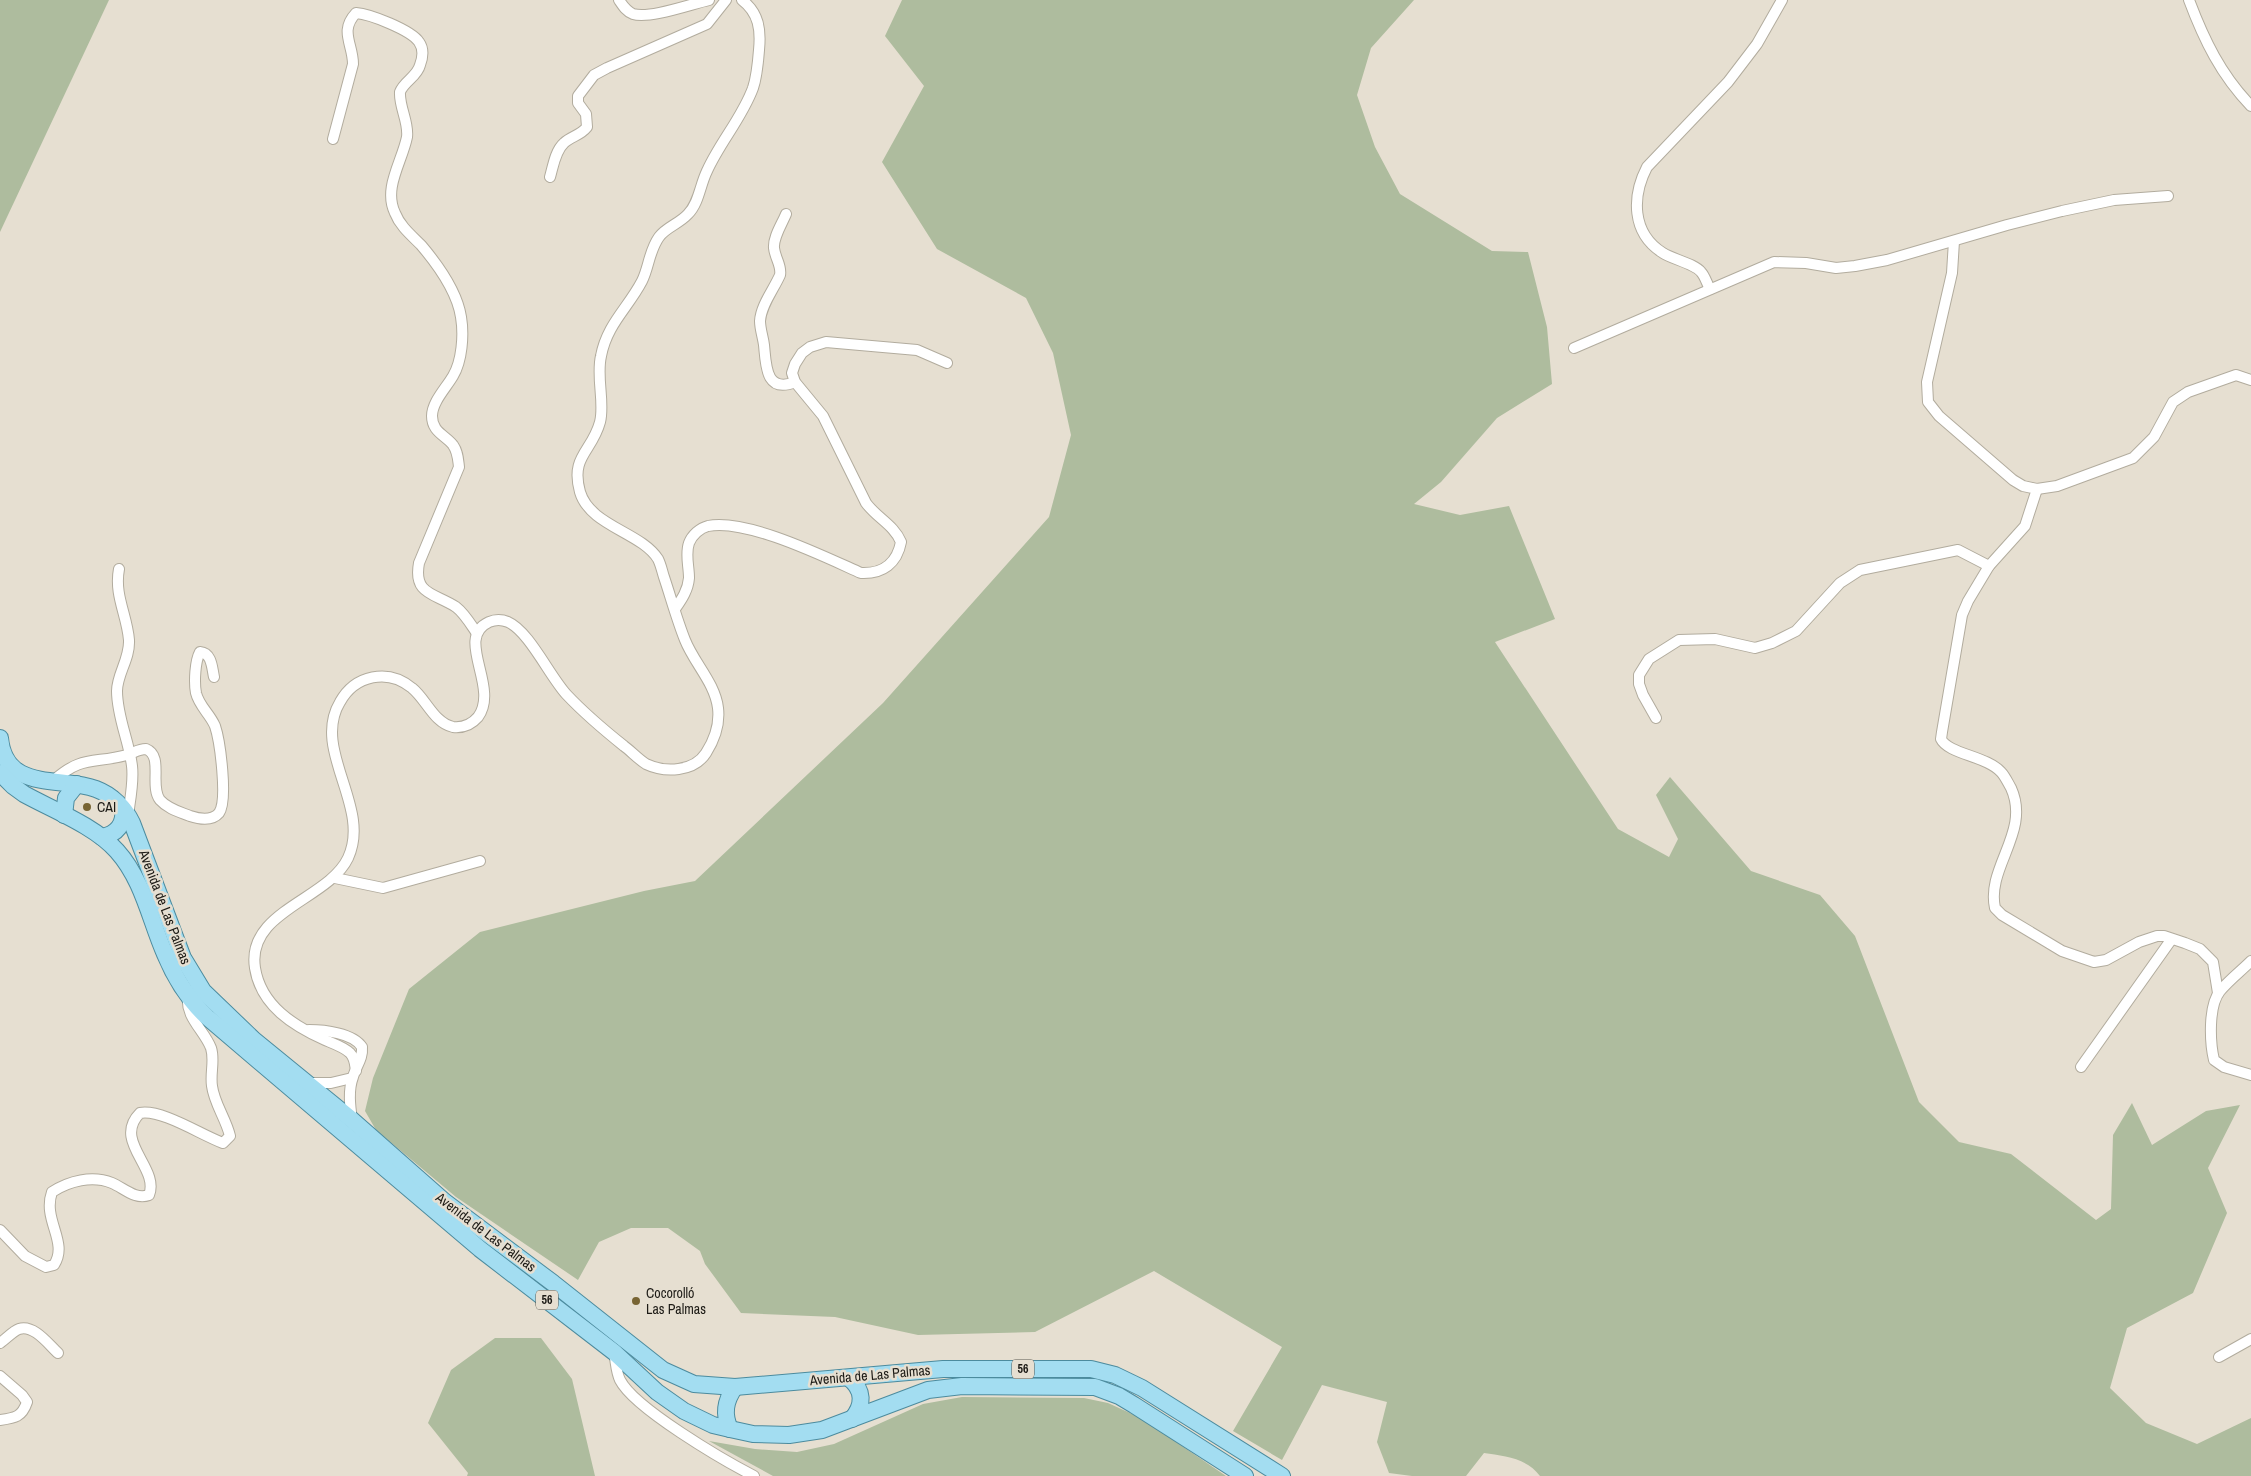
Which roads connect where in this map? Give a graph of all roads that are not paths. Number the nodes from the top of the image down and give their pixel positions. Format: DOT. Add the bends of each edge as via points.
graph roads {
  1 [pos="619,0"];
  2 [pos="709,0"];
  3 [pos="726,0"];
  4 [pos="742,0"];
  5 [pos="1782,0"];
  6 [pos="2189,0"];
  7 [pos="2251,106"];
  8 [pos="333,139"];
  9 [pos="550,177"];
  10 [pos="2168,196"];
  11 [pos="786,214"];
  12 [pos="1954,241"];
  13 [pos="1710,289"];
  14 [pos="1574,348"];
  15 [pos="947,363"];
  16 [pos="2251,380"];
  17 [pos="795,382"];
  18 [pos="2038,489"];
  19 [pos="1989,566"];
  20 [pos="119,569"];
  21 [pos="675,609"];
  22 [pos="476,632"];
  23 [pos="214,677"];
  24 [pos="1656,718"];
  25 [pos="0,738"];
  26 [pos="129,755"];
  27 [pos="0,772"];
  28 [pos="53,782"];
  29 [pos="76,784"];
  30 [pos="126,812"];
  31 [pos="64,816"];
  32 [pos="102,837"];
  33 [pos="480,861"];
  34 [pos="335,878"];
  35 [pos="2171,940"];
  36 [pos="2251,961"];
  37 [pos="2218,993"];
  38 [pos="188,996"];
  39 [pos="2080,1067"];
  40 [pos="354,1074"];
  41 [pos="2251,1076"];
  42 [pos="308,1083"];
  43 [pos="352,1120"];
  44 [pos="0,1230"];
  45 [pos="2251,1339"];
  46 [pos="0,1343"];
  47 [pos="614,1352"];
  48 [pos="58,1354"];
  49 [pos="2219,1357"];
  50 [pos="0,1376"];
  51 [pos="849,1378"];
  52 [pos="735,1387"];
  53 [pos="852,1419"];
  54 [pos="0,1420"];
  55 [pos="730,1429"];
  56 [pos="754,1476"];
  57 [pos="1246,1476"];
  58 [pos="1282,1476"];
  1 -- 2 [label="street" via="624,9 634,14 673,11"];
  3 -- 9 [label="street" via="707,24 594,75 578,96 578,103 586,114 587,127 564,143 557,153"];
  4 -- 21 [label="street" via="756,15 759,27 755,83 706,172 690,212 663,231 654,243 641,284 615,319 605,339 599,360 600,420 590,445 578,461 581,495 589,509 658,559"];
  5 -- 13 [label="street" via="1728,82 1647,167 1639,182 1636,215 1643,231 1662,252 1701,271"];
  6 -- 7 [label="street" via="2216,61 2232,86"];
  8 -- 22 [label="street" via="354,64 346,30 351,18 356,13 366,14 384,20 415,38 422,48 423,57 415,75 400,92 407,136 395,170 390,198 394,213 439,268 456,300 461,318 460,360 434,406 432,416 440,436 452,444 458,454 459,467 417,574 418,583 457,608"];
  10 -- 12 [label="street" via="2114,200"];
  11 -- 17 [label="street" via="774,243 780,275 760,321 768,375 780,385"];
  12 -- 13 [label="street" via="1855,266 1836,268 1806,262 1774,262"];
  12 -- 18 [label="street" via="1952,273 1927,382 1928,402 1939,416 2007,475 2023,486"];
  13 -- 14 [label="street"];
  15 -- 17 [label="street" via="917,350 826,342 802,353 793,369"];
  16 -- 18 [label="street" via="2236,375 2188,392 2173,402 2154,437 2133,458 2057,486"];
  17 -- 21 [label="street" via="823,416 866,503 897,532 901,542 896,560 883,570 861,573 771,536 726,524 706,526 695,533 689,544 689,579 685,594"];
  18 -- 19 [label="street" via="2025,526"];
  19 -- 24 [label="street" via="1958,550 1860,570 1840,583 1796,631 1772,643 1755,648 1715,639 1679,640 1649,659 1639,676 1643,695"];
  19 -- 35 [label="street" via="1962,615 1942,739 1948,747 2000,771 2014,799 2016,822 1994,885 1995,908 2062,951 2094,962 2106,960 2157,936"];
  20 -- 26 [label="street" via="116,582 129,645 117,692"];
  21 -- 22 [label="street" via="686,642 716,697 719,713 718,727 699,762 674,770 646,763 571,699 517,628 506,621 493,620"];
  22 -- 34 [label="street" via="474,642 486,696 474,722 459,728 448,726 411,687 382,675 352,686 338,704 332,726 335,754 355,828 349,856"];
  23 -- 26 [label="street" via="209,656 200,652 196,693 214,725 220,756 222,806 218,813 209,818 196,818 167,806 159,798 155,784 154,754 142,748"];
  25 -- 28 [label="main road, Avenida de Las Palmas / 56" via="3,755 12,767 28,777"];
  26 -- 28 [label="street" via="81,762 68,768"];
  26 -- 30 [label="street" via="132,766"];
  27 -- 31 [label="main road, Avenida de Las Palmas / 56" via="12,786"];
  28 -- 29 [label="main road, Avenida de Las Palmas / 56"];
  29 -- 30 [label="main road, Avenida de Las Palmas / 56" via="98,790"];
  29 -- 31 [label="main road" via="66,798"];
  30 -- 32 [label="main road" via="119,828"];
  30 -- 42 [label="main road, Avenida de Las Palmas / 56" via="191,974 203,991 248,1034"];
  31 -- 32 [label="main road, Avenida de Las Palmas / 56"];
  32 -- 38 [label="main road, Avenida de Las Palmas / 56" via="117,851 132,873 165,954"];
  33 -- 34 [label="street" via="383,888"];
  34 -- 40 [label="street" via="272,922 255,952 254,964 263,989 289,1022 303,1030 323,1030 359,1044 362,1052"];
  35 -- 37 [label="street" via="2200,949 2208,955 2213,962"];
  35 -- 39 [label="street"];
  36 -- 37 [label="street"];
  37 -- 41 [label="street" via="2210,1035 2214,1060"];
  38 -- 44 [label="street" via="190,1014 211,1048 212,1088 230,1136 223,1143 168,1118 140,1113 133,1120 131,1129 136,1151 151,1182 149,1195 137,1196 111,1182 96,1180 72,1181 52,1192 48,1202 50,1220 60,1257 54,1265 46,1267 33,1262"];
  38 -- 47 [label="main road, Avenida de Las Palmas / 56" via="235,1043 466,1237"];
  40 -- 42 [label="street" via="330,1083"];
  40 -- 43 [label="street" via="350,1099"];
  42 -- 43 [label="main road, Avenida de Las Palmas / 56"];
  43 -- 52 [label="main road, Avenida de Las Palmas / 56" via="445,1202 648,1360 685,1381 705,1386"];
  45 -- 49 [label="street"];
  46 -- 48 [label="street" via="25,1328 35,1332"];
  47 -- 55 [label="main road, Avenida de Las Palmas / 56" via="671,1404 699,1419"];
  47 -- 56 [label="street" via="619,1379 641,1404"];
  50 -- 54 [label="street" via="27,1402 24,1411 16,1418"];
  51 -- 52 [label="main road, Avenida de Las Palmas / 56"];
  51 -- 53 [label="main road" via="862,1397 861,1406"];
  51 -- 58 [label="main road, Avenida de Las Palmas / 56" via="943,1369 1101,1370 1142,1388"];
  52 -- 55 [label="main road" via="726,1407"];
  53 -- 55 [label="main road, Avenida de Las Palmas / 56" via="822,1430 789,1435 753,1434"];
  53 -- 57 [label="main road, Avenida de Las Palmas / 56" via="928,1390 962,1386 1095,1387 1119,1396"];
}
